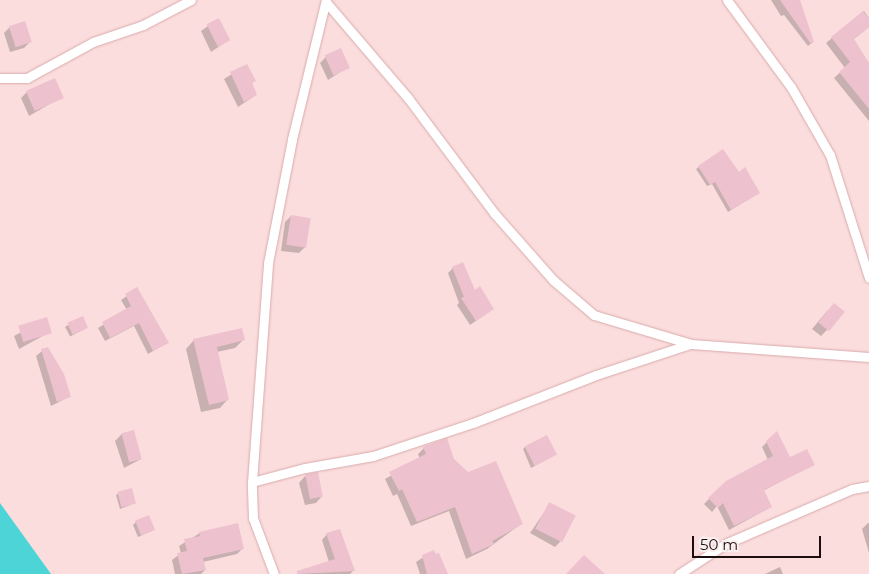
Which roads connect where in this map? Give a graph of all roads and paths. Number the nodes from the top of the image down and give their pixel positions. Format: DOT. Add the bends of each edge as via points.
graph roads {
  1 [pos="191,0"];
  2 [pos="727,0"];
  3 [pos="326,1"];
  4 [pos="0,78"];
  5 [pos="869,278"];
  6 [pos="690,344"];
  7 [pos="869,357"];
  8 [pos="252,482"];
  9 [pos="869,486"];
  10 [pos="274,574"];
  11 [pos="680,574"];
  1 -- 4 [label="lane" via="143,25 93,42 27,78"];
  2 -- 5 [label="lane" via="791,87 830,154"];
  3 -- 6 [label="lane" via="408,98 494,213 553,280 594,315"];
  3 -- 8 [label="lane" via="292,139 268,263"];
  6 -- 7 [label="lane"];
  6 -- 8 [label="lane" via="373,456 305,468"];
  8 -- 10 [label="lane" via="253,518"];
  9 -- 11 [label="lane" via="852,489 725,544"];
}
